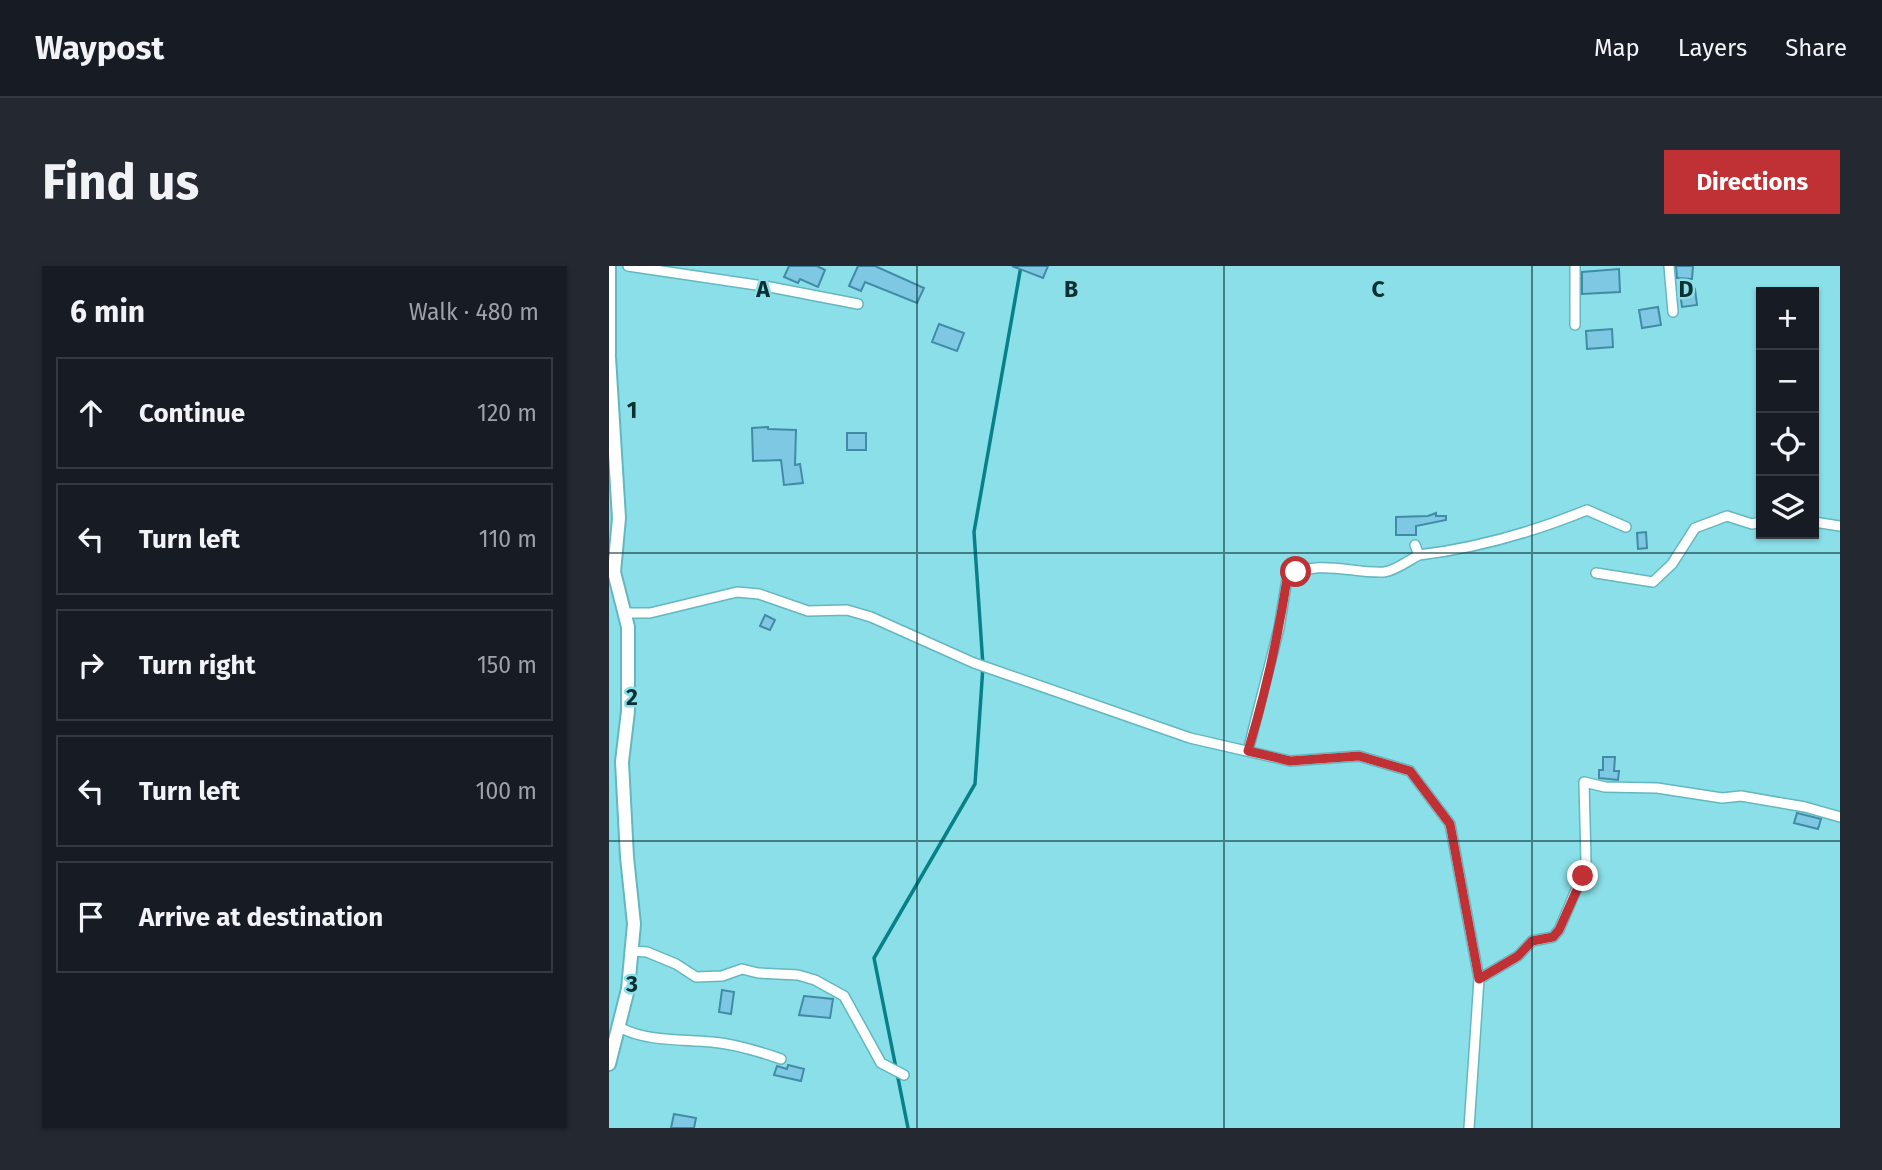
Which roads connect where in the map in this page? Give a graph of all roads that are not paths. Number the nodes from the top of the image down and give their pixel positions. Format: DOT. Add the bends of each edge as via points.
graph roads {
  1 [pos="609,266"];
  2 [pos="628,266"];
  3 [pos="1574,266"];
  4 [pos="1669,266"];
  5 [pos="858,304"];
  6 [pos="1673,312"];
  7 [pos="1575,325"];
  8 [pos="609,356"];
  9 [pos="612,442"];
  10 [pos="1756,523"];
  11 [pos="1819,523"];
  12 [pos="1840,526"];
  13 [pos="1626,527"];
  14 [pos="1415,545"];
  15 [pos="1419,555"];
  16 [pos="612,563"];
  17 [pos="1596,573"];
  18 [pos="613,588"];
  19 [pos="625,613"];
  20 [pos="1248,751"];
  21 [pos="1840,817"];
  22 [pos="633,951"];
  23 [pos="1479,979"];
  24 [pos="617,1030"];
  25 [pos="781,1059"];
  26 [pos="609,1064"];
  27 [pos="904,1075"];
  28 [pos="1469,1128"];
  1 -- 8 [label="street"];
  2 -- 5 [label="street"];
  3 -- 7 [label="street"];
  4 -- 6 [label="street"];
  8 -- 9 [label="street"];
  9 -- 16 [label="street" via="619,518"];
  10 -- 17 [label="street" via="1727,516 1695,528 1672,564 1653,582"];
  11 -- 12 [label="street"];
  13 -- 15 [label="street" via="1587,510 1503,540"];
  14 -- 15 [label="street"];
  15 -- 20 [label="street" via="1386,572 1335,567 1296,572 1287,579"];
  16 -- 18 [label="street"];
  18 -- 19 [label="street"];
  19 -- 20 [label="street" via="650,613 737,592 759,594 808,611 847,610 974,663 1190,738"];
  19 -- 22 [label="street" via="628,711 622,762"];
  20 -- 23 [label="street" via="1290,761 1359,756 1410,771 1450,824"];
  21 -- 23 [label="street" via="1741,796 1722,798 1584,782 1583,876 1559,930 1553,937 1532,941 1518,956"];
  22 -- 24 [label="street"];
  22 -- 27 [label="street" via="647,952 696,977 742,969 815,980 844,996 881,1063"];
  23 -- 28 [label="street"];
  24 -- 25 [label="street" via="721,1043"];
  24 -- 26 [label="street"];
}
